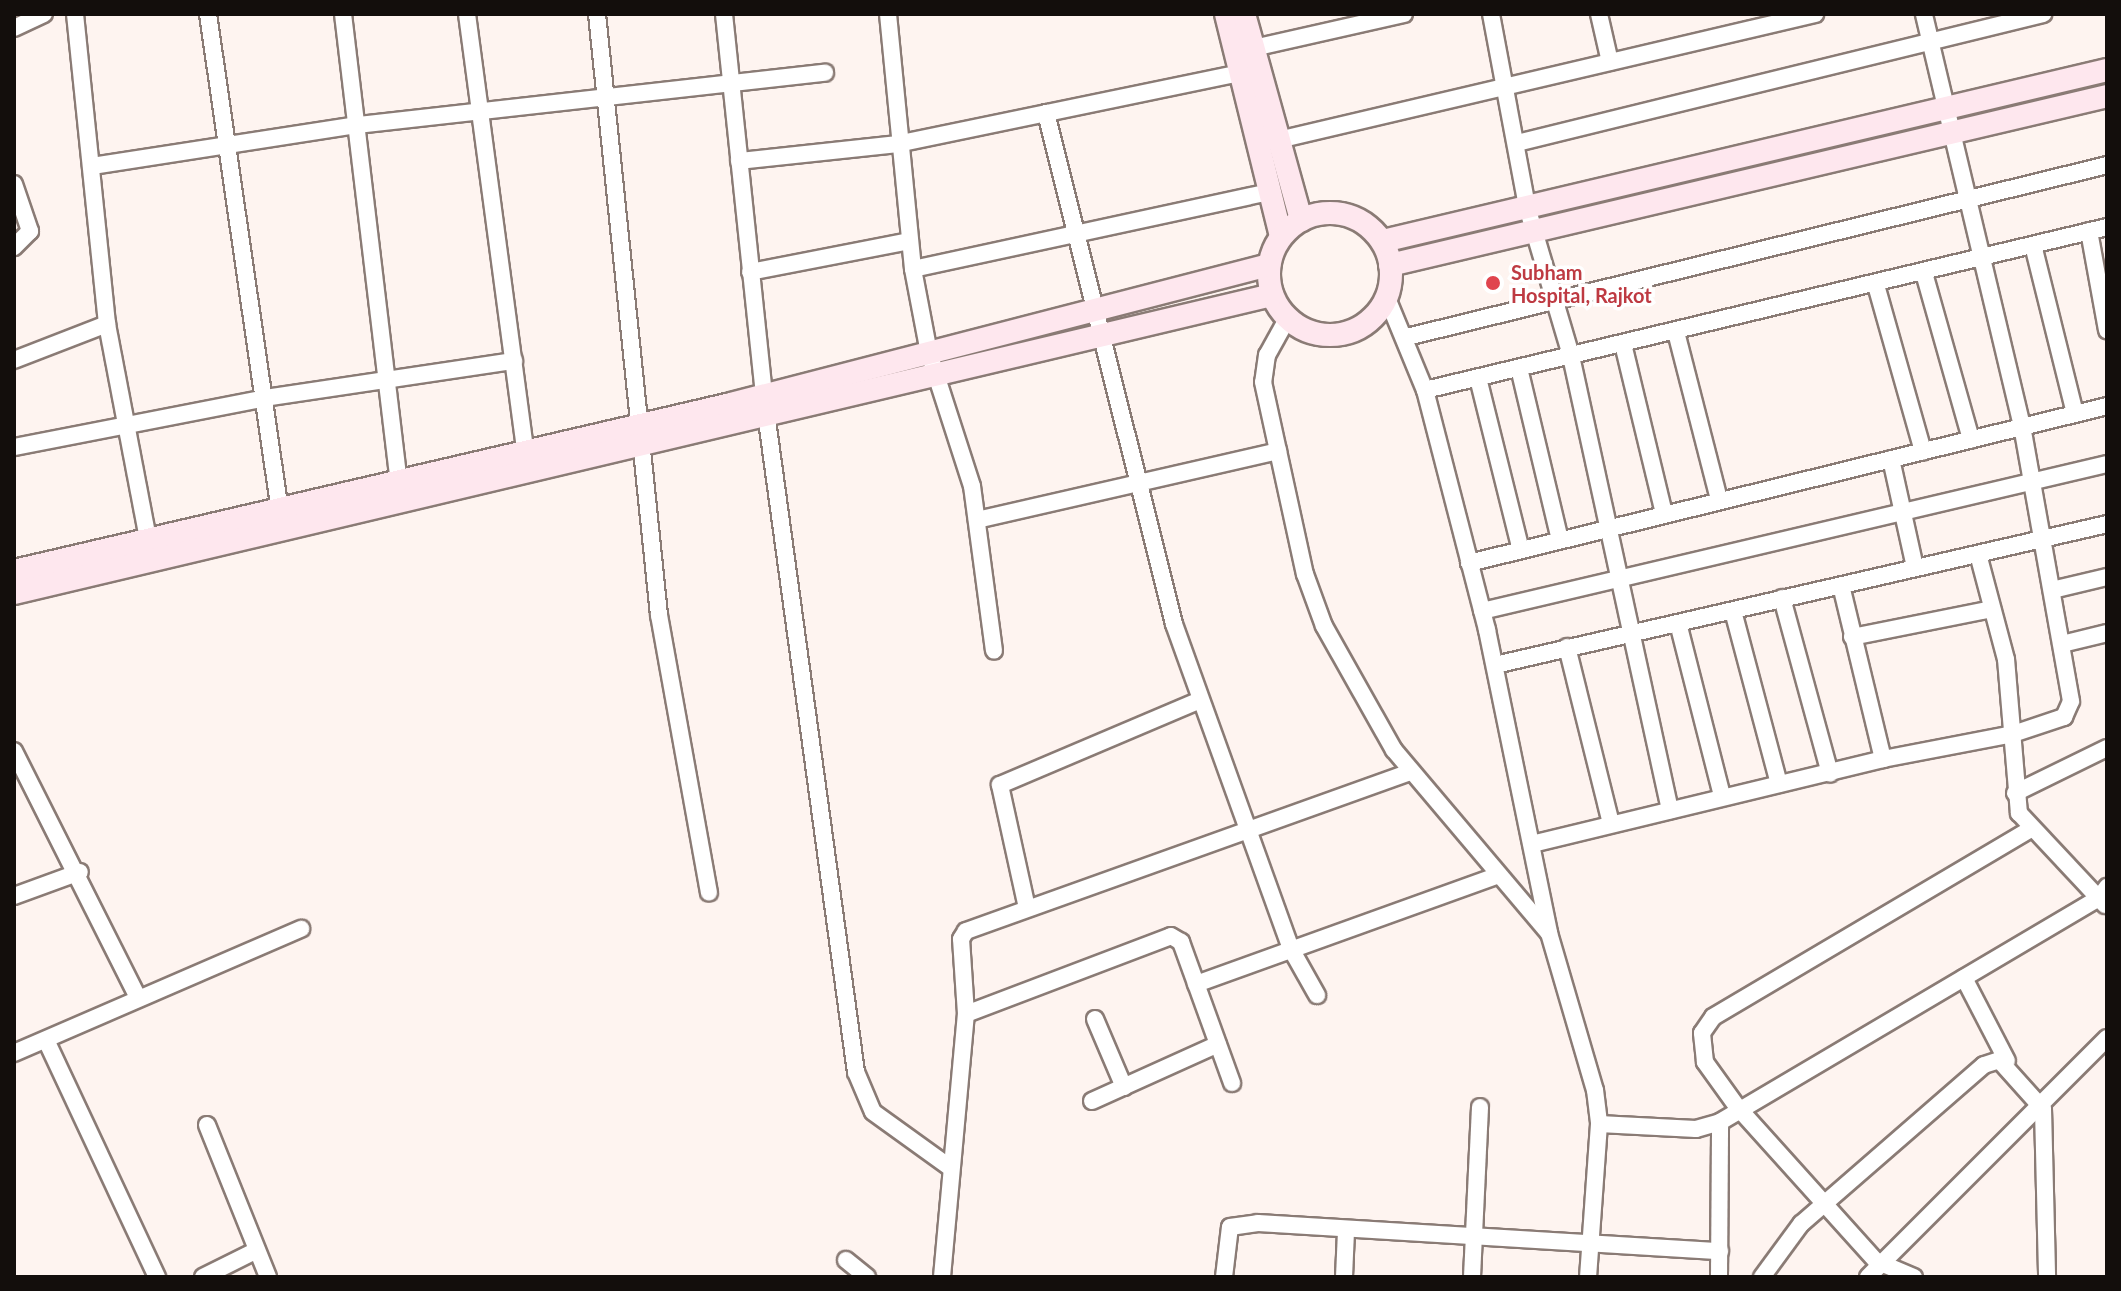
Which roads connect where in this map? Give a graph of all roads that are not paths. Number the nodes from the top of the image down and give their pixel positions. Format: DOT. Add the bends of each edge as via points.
graph roads {
  1 [pos="44,14"];
  2 [pos="75,14"];
  3 [pos="208,14"];
  4 [pos="343,14"];
  5 [pos="467,14"];
  6 [pos="597,14"];
  7 [pos="724,14"];
  8 [pos="888,14"];
  9 [pos="1226,14"];
  10 [pos="1244,14"];
  11 [pos="1404,14"];
  12 [pos="1491,14"];
  13 [pos="1599,14"];
  14 [pos="1815,14"];
  15 [pos="1924,14"];
  16 [pos="2043,14"];
  17 [pos="14,28"];
  18 [pos="1931,44"];
  19 [pos="1249,49"];
  20 [pos="1610,62"];
  21 [pos="2107,70"];
  22 [pos="825,73"];
  23 [pos="1236,74"];
  24 [pos="1505,84"];
  25 [pos="732,85"];
  26 [pos="2107,96"];
  27 [pos="608,99"];
  28 [pos="484,110"];
  29 [pos="1943,110"];
  30 [pos="1046,113"];
  31 [pos="358,125"];
  32 [pos="1949,138"];
  33 [pos="1274,141"];
  34 [pos="1517,143"];
  35 [pos="897,144"];
  36 [pos="224,148"];
  37 [pos="739,161"];
  38 [pos="2107,165"];
  39 [pos="92,166"];
  40 [pos="14,184"];
  41 [pos="1266,193"];
  42 [pos="1967,200"];
  43 [pos="1527,207"];
  44 [pos="1301,220"];
  45 [pos="2107,227"];
  46 [pos="2089,231"];
  47 [pos="1074,234"];
  48 [pos="1536,234"];
  49 [pos="1281,236"];
  50 [pos="909,241"];
  51 [pos="1383,241"];
  52 [pos="2033,245"];
  53 [pos="14,247"];
  54 [pos="1981,258"];
  55 [pos="1269,265"];
  56 [pos="1390,265"];
  57 [pos="913,269"];
  58 [pos="750,272"];
  59 [pos="1924,273"];
  60 [pos="1876,285"];
  61 [pos="1272,295"];
  62 [pos="1555,297"];
  63 [pos="1387,298"];
  64 [pos="1094,310"];
  65 [pos="1286,321"];
  66 [pos="107,324"];
  67 [pos="2107,330"];
  68 [pos="1676,332"];
  69 [pos="1407,337"];
  70 [pos="1101,339"];
  71 [pos="1623,344"];
  72 [pos="929,353"];
  73 [pos="1571,356"];
  74 [pos="14,360"];
  75 [pos="514,361"];
  76 [pos="1519,368"];
  77 [pos="939,377"];
  78 [pos="390,378"];
  79 [pos="1478,378"];
  80 [pos="1425,390"];
  81 [pos="766,395"];
  82 [pos="265,398"];
  83 [pos="2107,406"];
  84 [pos="2075,413"];
  85 [pos="767,420"];
  86 [pos="130,423"];
  87 [pos="645,424"];
  88 [pos="2022,426"];
  89 [pos="1971,439"];
  90 [pos="14,447"];
  91 [pos="646,449"];
  92 [pos="526,451"];
  93 [pos="1278,451"];
  94 [pos="1923,451"];
  95 [pos="1891,459"];
  96 [pos="2107,464"];
  97 [pos="528,475"];
  98 [pos="1138,479"];
  99 [pos="399,481"];
  100 [pos="2030,481"];
  101 [pos="1719,500"];
  102 [pos="401,505"];
  103 [pos="1903,513"];
  104 [pos="1664,514"];
  105 [pos="281,519"];
  106 [pos="977,520"];
  107 [pos="2107,524"];
  108 [pos="1607,528"];
  109 [pos="149,539"];
  110 [pos="1560,540"];
  111 [pos="2039,540"];
  112 [pos="1521,550"];
  113 [pos="1978,554"];
  114 [pos="1469,563"];
  115 [pos="152,564"];
  116 [pos="1915,567"];
  117 [pos="14,571"];
  118 [pos="2107,577"];
  119 [pos="1616,580"];
  120 [pos="1841,586"];
  121 [pos="2052,590"];
  122 [pos="14,593"];
  123 [pos="1782,598"];
  124 [pos="1992,609"];
  125 [pos="1482,611"];
  126 [pos="1733,611"];
  127 [pos="1678,623"];
  128 [pos="1626,632"];
  129 [pos="2107,633"];
  130 [pos="1852,637"];
  131 [pos="2062,644"];
  132 [pos="1567,647"];
  133 [pos="994,651"];
  134 [pos="1495,665"];
  135 [pos="1198,701"];
  136 [pos="2014,740"];
  137 [pos="2107,748"];
  138 [pos="14,751"];
  139 [pos="1883,759"];
  140 [pos="1410,772"];
  141 [pos="1830,774"];
  142 [pos="1779,784"];
  143 [pos="2015,793"];
  144 [pos="1722,795"];
  145 [pos="1670,810"];
  146 [pos="1611,823"];
  147 [pos="1246,831"];
  148 [pos="2028,831"];
  149 [pos="1532,844"];
  150 [pos="80,872"];
  151 [pos="1494,877"];
  152 [pos="709,893"];
  153 [pos="14,896"];
  154 [pos="2104,897"];
  155 [pos="1027,908"];
  156 [pos="301,929"];
  157 [pos="1549,933"];
  158 [pos="1291,949"];
  159 [pos="1964,978"];
  160 [pos="1196,984"];
  161 [pos="1317,995"];
  162 [pos="138,998"];
  163 [pos="966,1014"];
  164 [pos="1095,1019"];
  165 [pos="2107,1038"];
  166 [pos="46,1040"];
  167 [pos="1218,1044"];
  168 [pos="14,1053"];
  169 [pos="2007,1061"];
  170 [pos="1232,1083"];
  171 [pos="1124,1087"];
  172 [pos="1092,1101"];
  173 [pos="1480,1107"];
  174 [pos="1738,1108"];
  175 [pos="2043,1109"];
  176 [pos="1720,1122"];
  177 [pos="1599,1124"];
  178 [pos="207,1125"];
  179 [pos="948,1166"];
  180 [pos="1831,1203"];
  181 [pos="1346,1231"];
  182 [pos="1475,1240"];
  183 [pos="1588,1247"];
  184 [pos="255,1251"];
  185 [pos="1720,1251"];
  186 [pos="846,1260"];
  187 [pos="1876,1261"];
  188 [pos="157,1277"];
  189 [pos="203,1277"];
  190 [pos="268,1277"];
  191 [pos="867,1277"];
  192 [pos="942,1277"];
  193 [pos="1224,1277"];
  194 [pos="1344,1277"];
  195 [pos="1472,1277"];
  196 [pos="1588,1277"];
  197 [pos="1719,1277"];
  198 [pos="1762,1277"];
  199 [pos="1868,1277"];
  200 [pos="1914,1277"];
  201 [pos="2047,1277"];
  1 -- 17 [label="street"];
  2 -- 39 [label="street"];
  3 -- 36 [label="street"];
  4 -- 31 [label="street"];
  5 -- 28 [label="street"];
  6 -- 27 [label="street"];
  7 -- 25 [label="street"];
  8 -- 35 [label="street"];
  9 -- 23 [label="main road"];
  10 -- 19 [label="main road"];
  11 -- 19 [label="street"];
  12 -- 24 [label="street"];
  13 -- 20 [label="street"];
  14 -- 20 [label="street"];
  15 -- 18 [label="street"];
  16 -- 18 [label="street"];
  18 -- 29 [label="street"];
  18 -- 34 [label="street"];
  19 -- 33 [label="main road"];
  20 -- 24 [label="street"];
  21 -- 29 [label="main road"];
  22 -- 25 [label="street"];
  23 -- 30 [label="street"];
  23 -- 41 [label="main road"];
  24 -- 33 [label="street"];
  24 -- 34 [label="street"];
  25 -- 27 [label="street"];
  25 -- 37 [label="street"];
  26 -- 32 [label="main road"];
  27 -- 28 [label="street"];
  27 -- 87 [label="street"];
  28 -- 31 [label="street"];
  28 -- 75 [label="street"];
  29 -- 32 [label="street"];
  29 -- 43 [label="main road"];
  30 -- 35 [label="street"];
  30 -- 47 [label="street"];
  31 -- 36 [label="street"];
  31 -- 78 [label="street"];
  32 -- 42 [label="street"];
  32 -- 48 [label="main road"];
  33 -- 44 [label="main road"];
  34 -- 43 [label="street"];
  35 -- 37 [label="street"];
  35 -- 50 [label="street"];
  36 -- 39 [label="street"];
  36 -- 82 [label="street"];
  37 -- 58 [label="street"];
  38 -- 42 [label="street"];
  39 -- 66 [label="street"];
  40 -- 53 [label="street" via="30,231"];
  41 -- 47 [label="street"];
  41 -- 49 [label="main road"];
  42 -- 54 [label="street"];
  42 -- 62 [label="street"];
  43 -- 48 [label="street"];
  43 -- 51 [label="main road"];
  44 -- 49 [label="main road"];
  44 -- 51 [label="main road" via="1346,215"];
  45 -- 46 [label="street"];
  46 -- 52 [label="street"];
  46 -- 67 [label="street"];
  47 -- 57 [label="street"];
  47 -- 64 [label="street"];
  48 -- 56 [label="main road"];
  48 -- 62 [label="street"];
  49 -- 55 [label="main road"];
  50 -- 57 [label="street"];
  50 -- 58 [label="street"];
  51 -- 56 [label="main road"];
  52 -- 54 [label="street"];
  52 -- 84 [label="street"];
  54 -- 59 [label="street"];
  54 -- 88 [label="street"];
  55 -- 61 [label="main road"];
  55 -- 64 [label="main road"];
  56 -- 63 [label="main road"];
  57 -- 72 [label="street"];
  58 -- 81 [label="street"];
  59 -- 60 [label="street"];
  59 -- 89 [label="street"];
  60 -- 68 [label="street"];
  60 -- 94 [label="street"];
  61 -- 65 [label="main road"];
  61 -- 70 [label="main road"];
  62 -- 69 [label="street"];
  62 -- 73 [label="street"];
  63 -- 65 [label="main road" via="1358,329 1338,335"];
  63 -- 69 [label="street"];
  64 -- 70 [label="street"];
  64 -- 72 [label="main road"];
  65 -- 93 [label="street" via="1263,367"];
  66 -- 74 [label="street"];
  66 -- 86 [label="street"];
  68 -- 71 [label="street"];
  68 -- 101 [label="street"];
  69 -- 80 [label="street"];
  70 -- 77 [label="main road"];
  70 -- 98 [label="street"];
  71 -- 73 [label="street"];
  71 -- 104 [label="street"];
  72 -- 77 [label="street"];
  72 -- 81 [label="main road"];
  73 -- 76 [label="street"];
  73 -- 108 [label="street"];
  75 -- 78 [label="street"];
  75 -- 92 [label="street"];
  76 -- 79 [label="street"];
  76 -- 110 [label="street"];
  77 -- 85 [label="main road"];
  77 -- 106 [label="street"];
  78 -- 82 [label="street"];
  78 -- 99 [label="street"];
  79 -- 80 [label="street"];
  79 -- 112 [label="street"];
  80 -- 114 [label="street"];
  81 -- 85 [label="street"];
  81 -- 87 [label="main road"];
  82 -- 86 [label="street"];
  82 -- 105 [label="street"];
  83 -- 84 [label="street"];
  84 -- 88 [label="street"];
  85 -- 91 [label="main road"];
  85 -- 179 [label="street" via="856,1072 873,1112"];
  86 -- 90 [label="street"];
  86 -- 109 [label="street"];
  87 -- 91 [label="street"];
  87 -- 92 [label="main road"];
  88 -- 89 [label="street"];
  88 -- 100 [label="street"];
  89 -- 94 [label="street"];
  91 -- 97 [label="main road"];
  91 -- 152 [label="street" via="661,626"];
  92 -- 97 [label="street"];
  92 -- 99 [label="main road"];
  93 -- 98 [label="street"];
  93 -- 140 [label="street" via="1324,626"];
  94 -- 95 [label="street"];
  95 -- 101 [label="street"];
  95 -- 103 [label="street"];
  96 -- 100 [label="street"];
  97 -- 102 [label="main road"];
  98 -- 106 [label="street"];
  98 -- 135 [label="street"];
  99 -- 102 [label="street"];
  99 -- 105 [label="main road"];
  100 -- 103 [label="street"];
  100 -- 111 [label="street"];
  101 -- 104 [label="street"];
  102 -- 105 [label="main road"];
  103 -- 116 [label="street"];
  103 -- 119 [label="street"];
  104 -- 108 [label="street"];
  105 -- 109 [label="main road"];
  105 -- 115 [label="main road"];
  106 -- 133 [label="street"];
  107 -- 111 [label="street"];
  108 -- 110 [label="street"];
  108 -- 119 [label="street"];
  109 -- 115 [label="street"];
  109 -- 117 [label="main road"];
  110 -- 112 [label="street"];
  111 -- 113 [label="street"];
  111 -- 121 [label="street"];
  112 -- 114 [label="street"];
  113 -- 116 [label="street"];
  113 -- 124 [label="street"];
  114 -- 125 [label="street"];
  115 -- 122 [label="main road"];
  116 -- 120 [label="street"];
  118 -- 121 [label="street"];
  119 -- 125 [label="street"];
  119 -- 128 [label="street"];
  120 -- 123 [label="street"];
  120 -- 130 [label="street"];
  121 -- 131 [label="street"];
  123 -- 126 [label="street"];
  123 -- 141 [label="street"];
  124 -- 130 [label="street"];
  124 -- 136 [label="street"];
  125 -- 134 [label="street"];
  126 -- 127 [label="street"];
  126 -- 142 [label="street"];
  127 -- 128 [label="street"];
  127 -- 144 [label="street"];
  128 -- 132 [label="street"];
  128 -- 145 [label="street"];
  129 -- 131 [label="street"];
  130 -- 139 [label="street"];
  131 -- 136 [label="street" via="2070,711"];
  132 -- 134 [label="street"];
  132 -- 146 [label="street"];
  134 -- 149 [label="street"];
  135 -- 147 [label="street"];
  135 -- 155 [label="street" via="1000,785"];
  136 -- 139 [label="street"];
  136 -- 143 [label="street"];
  137 -- 143 [label="street"];
  138 -- 150 [label="street"];
  139 -- 141 [label="street"];
  140 -- 147 [label="street"];
  140 -- 151 [label="street"];
  141 -- 142 [label="street"];
  142 -- 144 [label="street"];
  143 -- 148 [label="street"];
  144 -- 145 [label="street"];
  145 -- 146 [label="street"];
  146 -- 149 [label="street"];
  147 -- 155 [label="street"];
  147 -- 158 [label="street"];
  148 -- 154 [label="street"];
  148 -- 174 [label="street" via="1713,1017 1702,1033 1705,1062"];
  149 -- 157 [label="street"];
  150 -- 153 [label="street"];
  150 -- 162 [label="street"];
  151 -- 157 [label="street"];
  151 -- 158 [label="street"];
  154 -- 159 [label="street"];
  155 -- 163 [label="street" via="961,939"];
  156 -- 162 [label="street"];
  157 -- 177 [label="street"];
  158 -- 160 [label="street"];
  158 -- 161 [label="street"];
  159 -- 169 [label="street"];
  159 -- 174 [label="street"];
  160 -- 163 [label="street" via="1181,942 1161,937"];
  160 -- 167 [label="street"];
  162 -- 166 [label="street"];
  163 -- 179 [label="street"];
  164 -- 171 [label="street"];
  165 -- 175 [label="street"];
  166 -- 168 [label="street"];
  166 -- 188 [label="street"];
  167 -- 170 [label="street"];
  167 -- 171 [label="street"];
  169 -- 175 [label="street"];
  169 -- 180 [label="street" via="1984,1065"];
  171 -- 172 [label="street"];
  173 -- 182 [label="street"];
  174 -- 176 [label="street"];
  174 -- 180 [label="street"];
  175 -- 187 [label="street"];
  175 -- 201 [label="street"];
  176 -- 177 [label="street" via="1696,1129"];
  176 -- 185 [label="street"];
  177 -- 183 [label="street"];
  178 -- 184 [label="street"];
  179 -- 192 [label="street"];
  180 -- 187 [label="street"];
  180 -- 198 [label="street" via="1786,1239"];
  181 -- 182 [label="street"];
  181 -- 193 [label="street" via="1230,1227"];
  181 -- 194 [label="street"];
  182 -- 183 [label="street"];
  182 -- 195 [label="street"];
  183 -- 185 [label="street"];
  183 -- 196 [label="street"];
  184 -- 189 [label="street"];
  184 -- 190 [label="street"];
  185 -- 197 [label="street"];
  186 -- 191 [label="street"];
  187 -- 199 [label="street"];
  187 -- 200 [label="street"];
}
